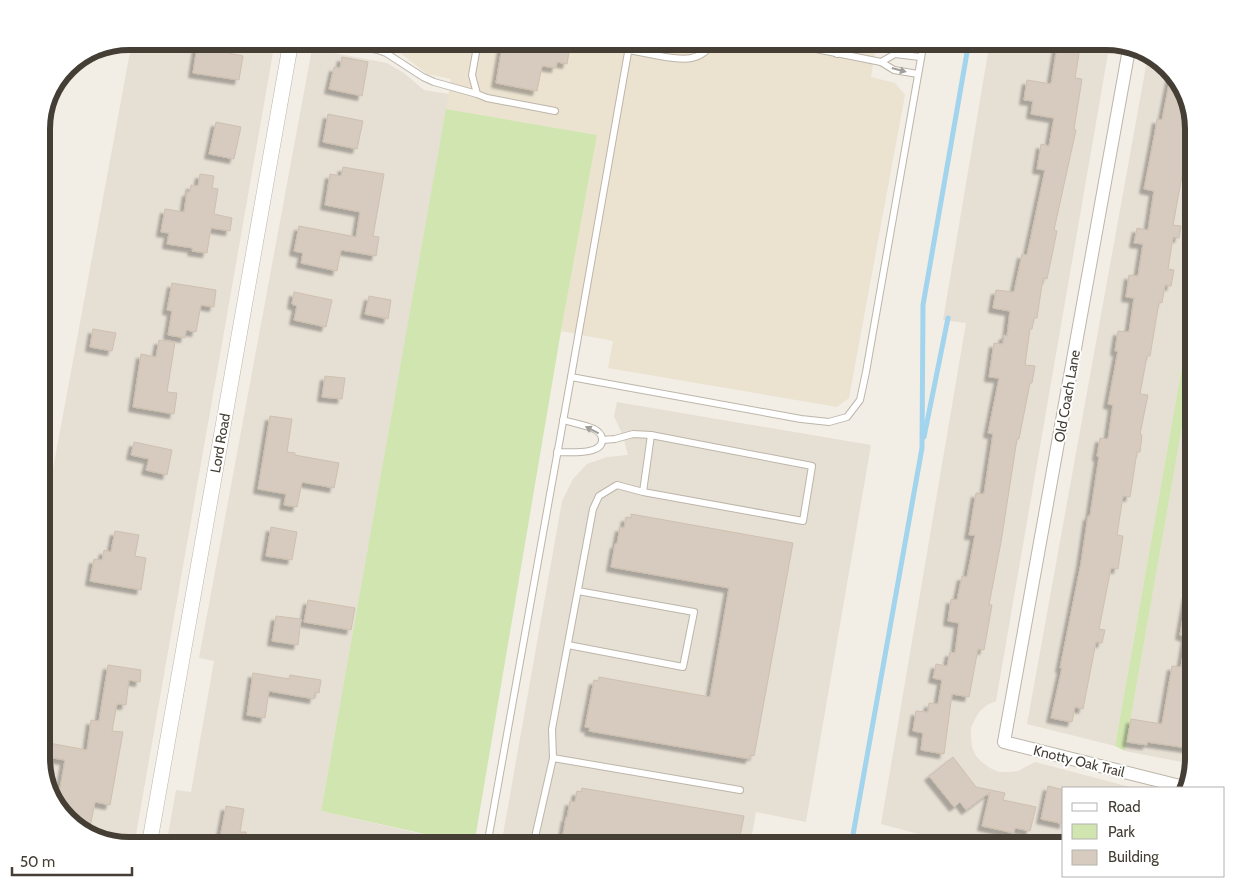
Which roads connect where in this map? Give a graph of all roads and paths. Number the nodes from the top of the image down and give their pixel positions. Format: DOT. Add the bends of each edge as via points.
graph roads {
  1 [pos="289,50"];
  2 [pos="378,50"];
  3 [pos="476,50"];
  4 [pos="629,50"];
  5 [pos="707,50"];
  6 [pos="820,50"];
  7 [pos="838,50"];
  8 [pos="922,50"];
  9 [pos="1128,53"];
  10 [pos="837,54"];
  11 [pos="920,58"];
  12 [pos="881,62"];
  13 [pos="918,74"];
  14 [pos="477,94"];
  15 [pos="556,111"];
  16 [pos="570,377"];
  17 [pos="563,420"];
  18 [pos="652,435"];
  19 [pos="602,440"];
  20 [pos="557,452"];
  21 [pos="642,492"];
  22 [pos="578,591"];
  23 [pos="568,645"];
  24 [pos="1004,742"];
  25 [pos="553,758"];
  26 [pos="1180,786"];
  27 [pos="740,790"];
  28 [pos="151,837"];
  29 [pos="489,837"];
  30 [pos="535,837"];
  1 -- 28 [label="street, Lord Road"];
  2 -- 14 [label="lane" via="434,82"];
  3 -- 14 [label="lane" via="472,75"];
  4 -- 5 [label="lane" via="684,59 694,58"];
  4 -- 16 [label="lane"];
  6 -- 10 [label="lane"];
  7 -- 10 [label="lane"];
  8 -- 11 [label="lane"];
  9 -- 24 [label="street, Old Coach Lane"];
  10 -- 12 [label="lane"];
  11 -- 12 [label="lane" via="895,54"];
  11 -- 13 [label="lane"];
  12 -- 13 [label="lane, one-way" via="894,70"];
  13 -- 16 [label="lane" via="866,372 860,400 847,417 828,422 801,419"];
  14 -- 15 [label="lane"];
  16 -- 17 [label="lane"];
  19 -- 17 [label="lane, one-way" via="593,429"];
  17 -- 20 [label="lane"];
  18 -- 19 [label="lane" via="633,434"];
  18 -- 21 [label="lane"];
  18 -- 21 [label="lane" via="812,466 803,521"];
  19 -- 20 [label="lane" via="600,446 588,451"];
  20 -- 29 [label="lane"];
  21 -- 22 [label="lane" via="617,485 599,496 593,509"];
  22 -- 23 [label="lane"];
  22 -- 23 [label="lane" via="694,612 683,667"];
  23 -- 25 [label="lane" via="552,729"];
  24 -- 26 [label="street, Knotty Oak Trail"];
  25 -- 27 [label="lane"];
  25 -- 30 [label="lane"];
}
